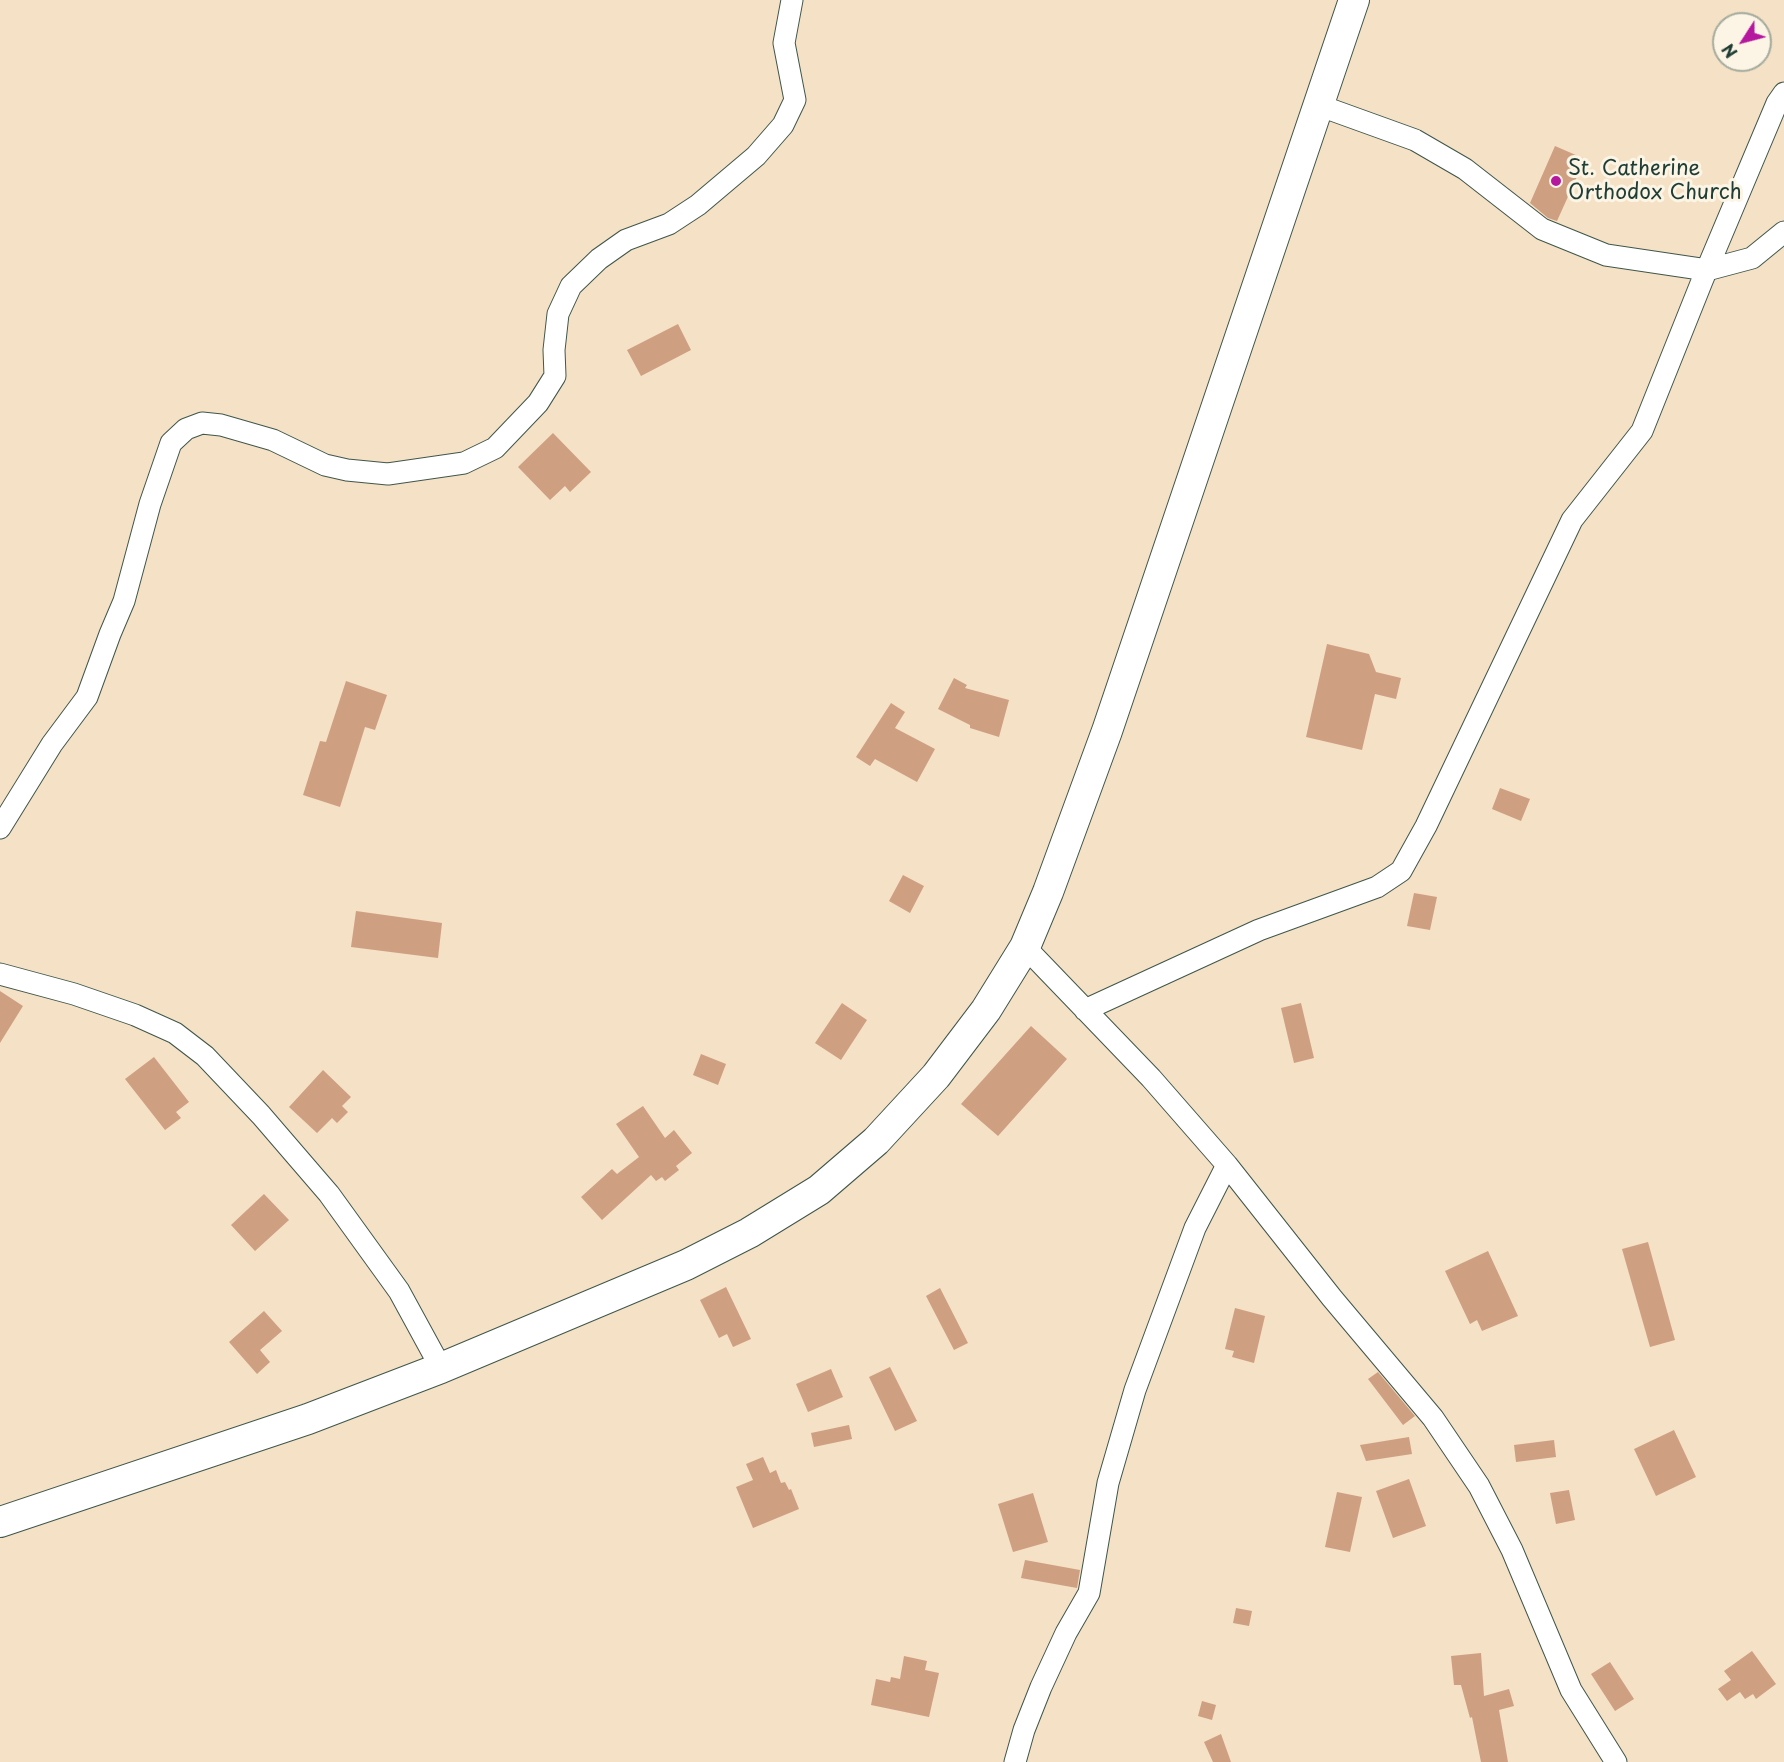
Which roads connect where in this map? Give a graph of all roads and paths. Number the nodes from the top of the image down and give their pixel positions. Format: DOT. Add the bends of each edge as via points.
graph roads {
  1 [pos="792,0"];
  2 [pos="1354,0"];
  3 [pos="1784,93"];
  4 [pos="1318,105"];
  5 [pos="1784,232"];
  6 [pos="1707,270"];
  7 [pos="0,828"];
  8 [pos="1025,947"];
  9 [pos="0,974"];
  10 [pos="1085,1010"];
  11 [pos="1227,1165"];
  12 [pos="441,1368"];
  13 [pos="0,1522"];
  14 [pos="1015,1762"];
  15 [pos="1616,1762"];
  1 -- 7 [label="street" via="784,43 795,99 783,125 756,156 698,205 669,224 626,240 571,286 558,315 555,376 538,403 495,448 464,463 388,474 325,465 273,440 221,425 202,423 186,429 171,443 124,602 87,697 52,744"];
  2 -- 4 [label="street"];
  3 -- 6 [label="street"];
  4 -- 6 [label="street" via="1415,140 1465,169 1542,229 1606,255"];
  4 -- 8 [label="street" via="1107,731"];
  5 -- 6 [label="street" via="1752,258"];
  6 -- 10 [label="street" via="1642,431 1572,520 1401,871 1377,887 1259,930"];
  8 -- 10 [label="street"];
  8 -- 12 [label="street" via="986,1010 936,1076 876,1141 819,1190 749,1233 686,1265"];
  9 -- 12 [label="street" via="135,1015 175,1034 205,1056 329,1194 399,1291"];
  10 -- 11 [label="street"];
  11 -- 14 [label="street" via="1195,1228 1135,1390 1108,1483 1089,1593 1041,1687"];
  11 -- 15 [label="street" via="1433,1418 1479,1486 1512,1550 1571,1690"];
  12 -- 13 [label="street" via="308,1419"];
}
